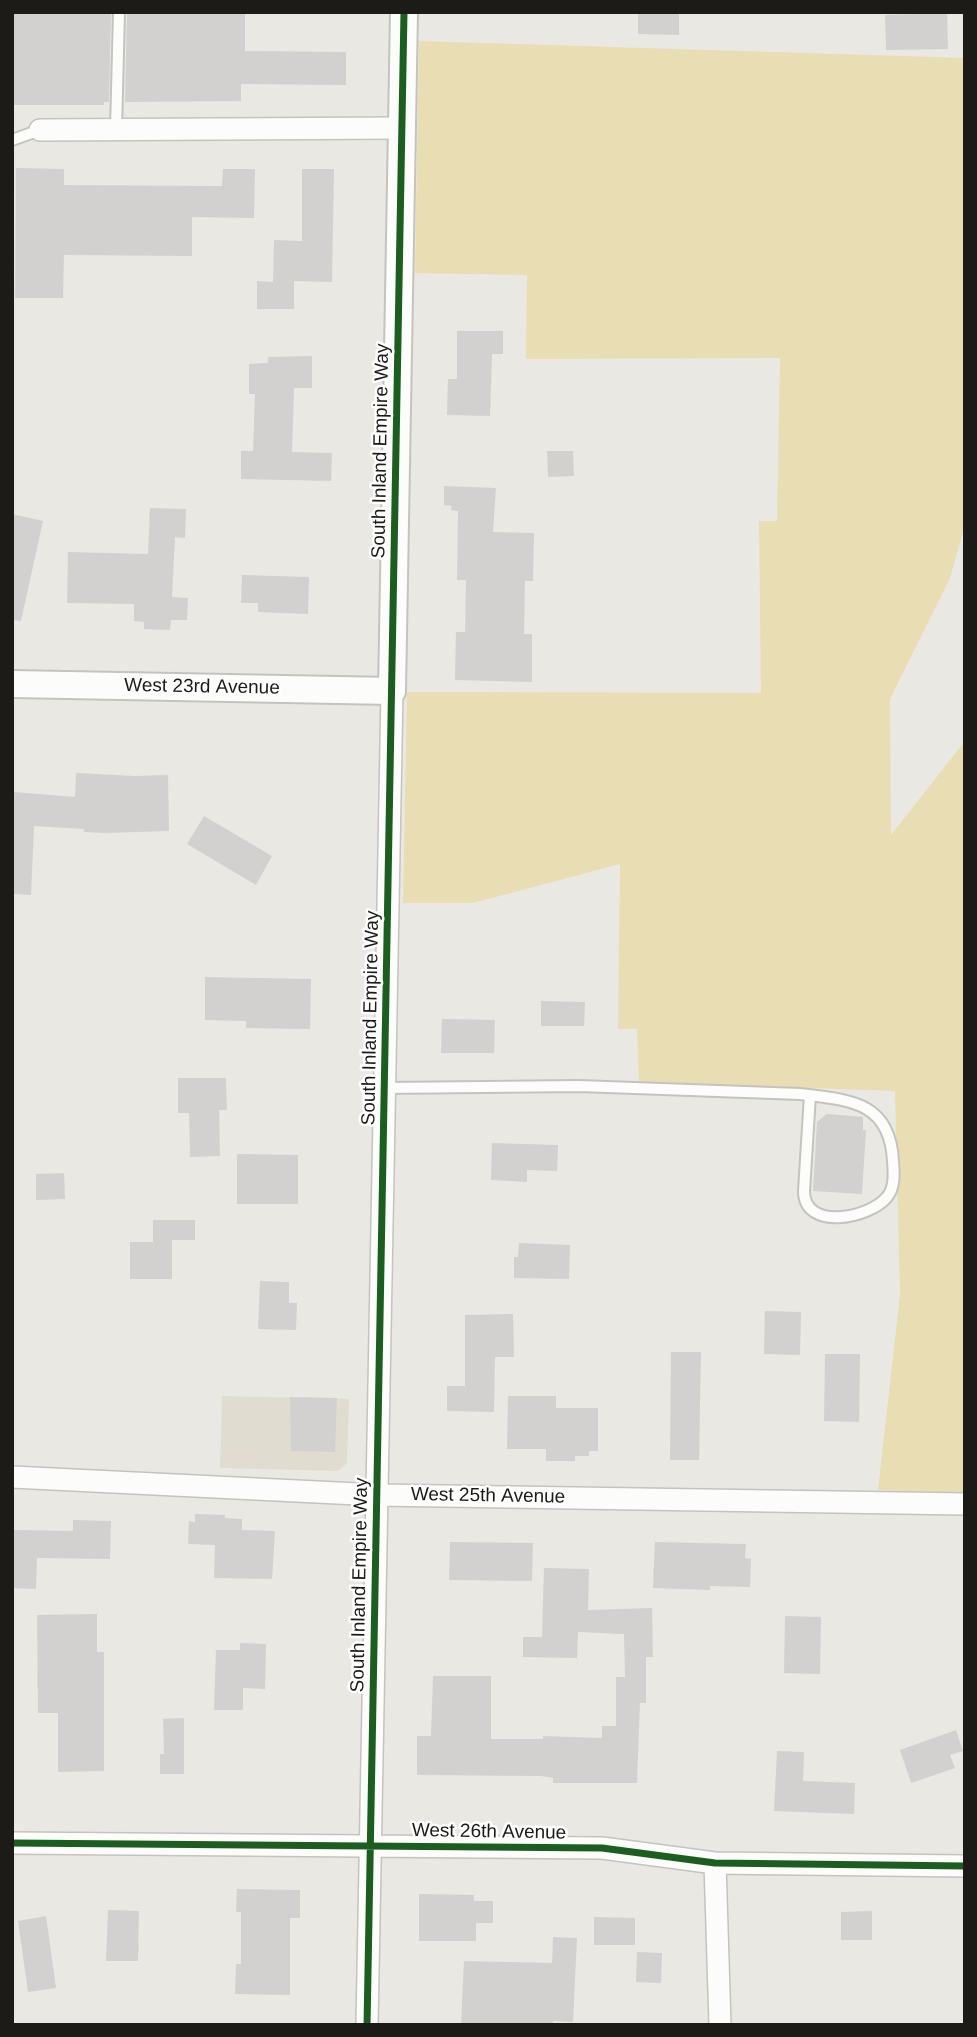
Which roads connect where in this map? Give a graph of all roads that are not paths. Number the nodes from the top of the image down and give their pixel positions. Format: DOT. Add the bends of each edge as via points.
graph roads {
  1 [pos="119,12"];
  2 [pos="404,12"];
  3 [pos="402,128"];
  4 [pos="116,130"];
  5 [pos="40,131"];
  6 [pos="12,140"];
  7 [pos="12,684"];
  8 [pos="392,691"];
  9 [pos="385,1088"];
  10 [pos="810,1096"];
  11 [pos="12,1477"];
  12 [pos="378,1495"];
  13 [pos="965,1504"];
  14 [pos="12,1843"];
  15 [pos="370,1846"];
  16 [pos="715,1863"];
  17 [pos="965,1866"];
  18 [pos="367,2025"];
  19 [pos="720,2025"];
  1 -- 4 [label="lane"];
  2 -- 3 [label="street, South Inland Empire Way"];
  3 -- 4 [label="street"];
  3 -- 8 [label="street, South Inland Empire Way"];
  4 -- 5 [label="street"];
  5 -- 6 [label="lane"];
  7 -- 8 [label="street, West 23rd Avenue"];
  8 -- 9 [label="street, South Inland Empire Way"];
  9 -- 10 [label="lane" via="579,1086"];
  9 -- 12 [label="street, South Inland Empire Way"];
  10 -- 10 [label="lane" via="854,1103 876,1113 883,1123 892,1148 894,1176 891,1192 873,1209 853,1217 832,1217 807,1205"];
  11 -- 12 [label="street, West 25th Avenue"];
  12 -- 13 [label="street, West 25th Avenue"];
  12 -- 15 [label="street, South Inland Empire Way"];
  14 -- 15 [label="street, West 26th Avenue"];
  15 -- 16 [label="street, West 26th Avenue" via="602,1848"];
  15 -- 18 [label="street, South Inland Empire Way"];
  16 -- 17 [label="street, West 26th Avenue"];
  16 -- 19 [label="street"];
}
